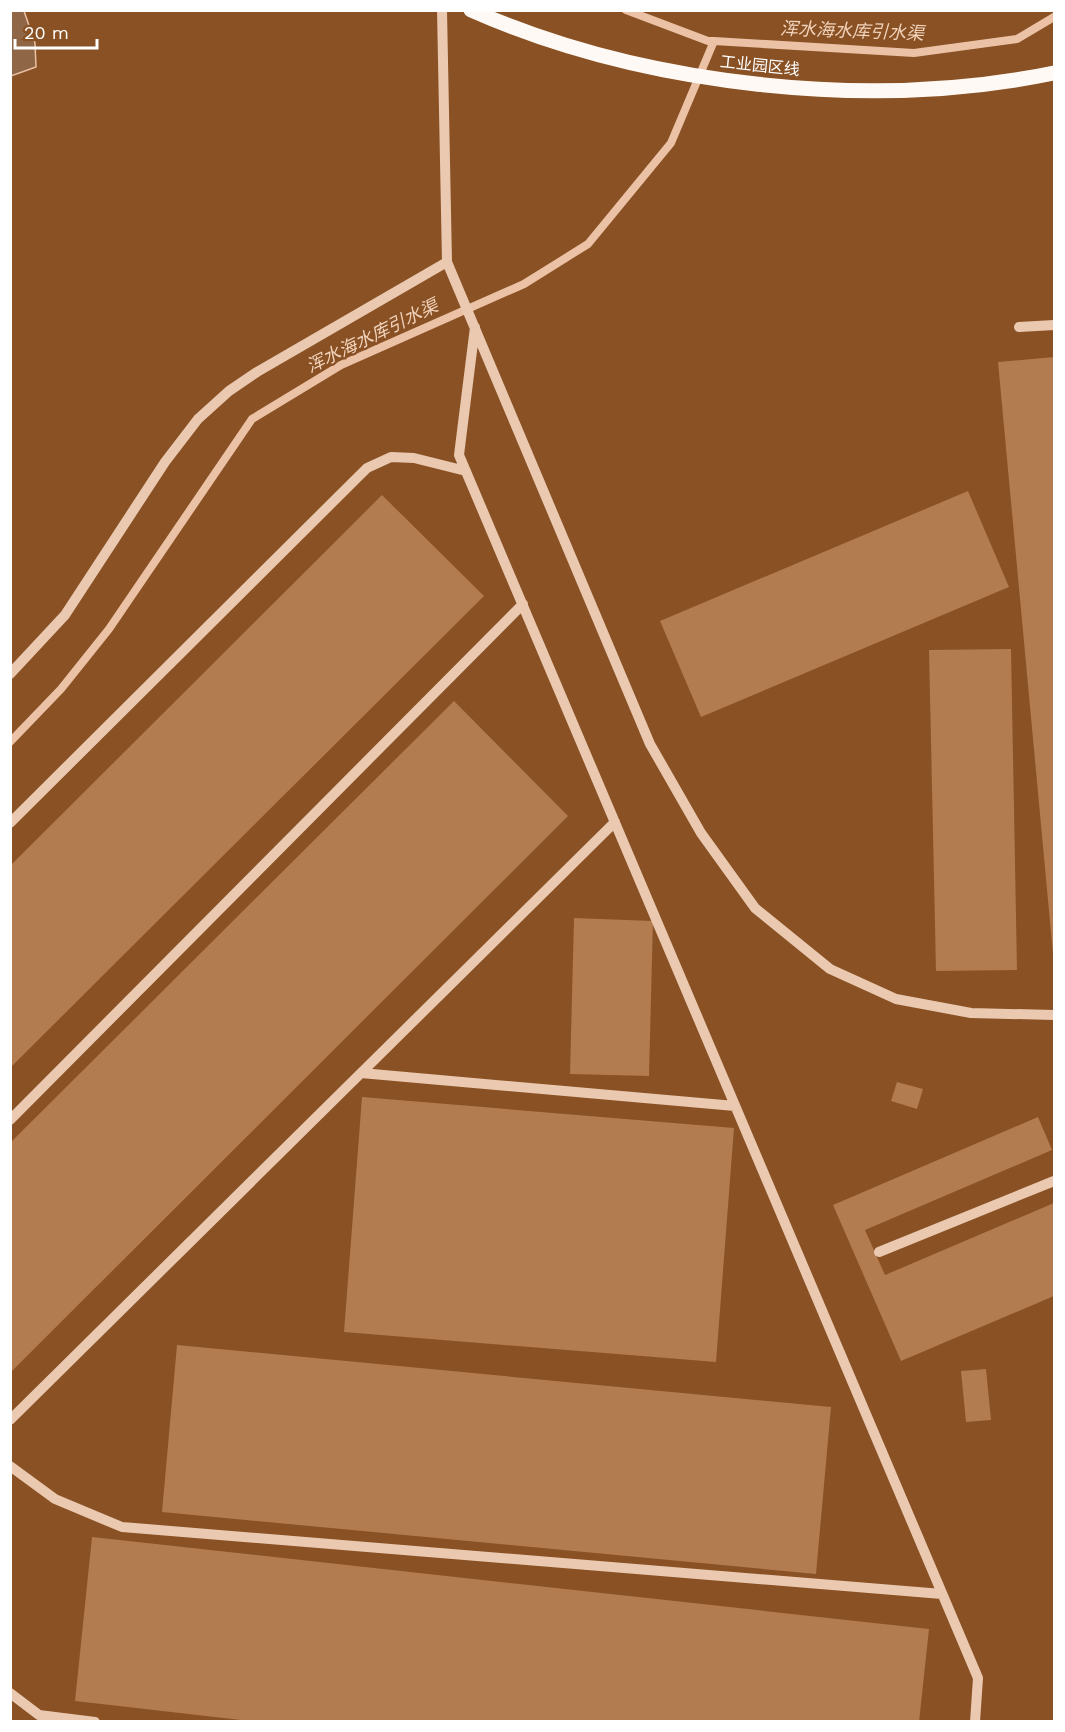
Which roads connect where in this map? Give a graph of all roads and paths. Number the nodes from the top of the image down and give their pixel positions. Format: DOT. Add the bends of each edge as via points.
graph roads {
  1 [pos="442,10"];
  2 [pos="471,10"];
  3 [pos="1054,73"];
  4 [pos="447,262"];
  5 [pos="1054,324"];
  6 [pos="476,327"];
  7 [pos="1019,327"];
  8 [pos="466,471"];
  9 [pos="523,604"];
  10 [pos="10,674"];
  11 [pos="615,822"];
  12 [pos="10,823"];
  13 [pos="1054,1015"];
  14 [pos="361,1073"];
  15 [pos="735,1106"];
  16 [pos="10,1120"];
  17 [pos="1054,1181"];
  18 [pos="879,1252"];
  19 [pos="10,1420"];
  20 [pos="10,1466"];
  21 [pos="942,1594"];
  22 [pos="10,1693"];
  23 [pos="95,1722"];
  24 [pos="975,1722"];
  1 -- 4 [label="street"];
  2 -- 3 [label="main road, 工业园区线" via="548,40 604,56 679,74 790,87 863,91 951,87"];
  4 -- 6 [label="street"];
  4 -- 10 [label="street" via="257,372 229,390 198,419 165,462 65,615"];
  5 -- 7 [label="street"];
  6 -- 8 [label="street" via="459,455"];
  6 -- 13 [label="street" via="650,744 701,833 755,908 830,969 896,999 971,1012"];
  8 -- 9 [label="street"];
  8 -- 12 [label="street" via="414,458 391,457 367,468"];
  9 -- 11 [label="street"];
  9 -- 16 [label="street"];
  11 -- 14 [label="street"];
  11 -- 15 [label="street"];
  14 -- 15 [label="street"];
  14 -- 19 [label="street"];
  15 -- 21 [label="street"];
  17 -- 18 [label="street"];
  20 -- 21 [label="street" via="55,1499 122,1527"];
  21 -- 24 [label="street" via="978,1678"];
  22 -- 23 [label="street" via="39,1715"];
}
